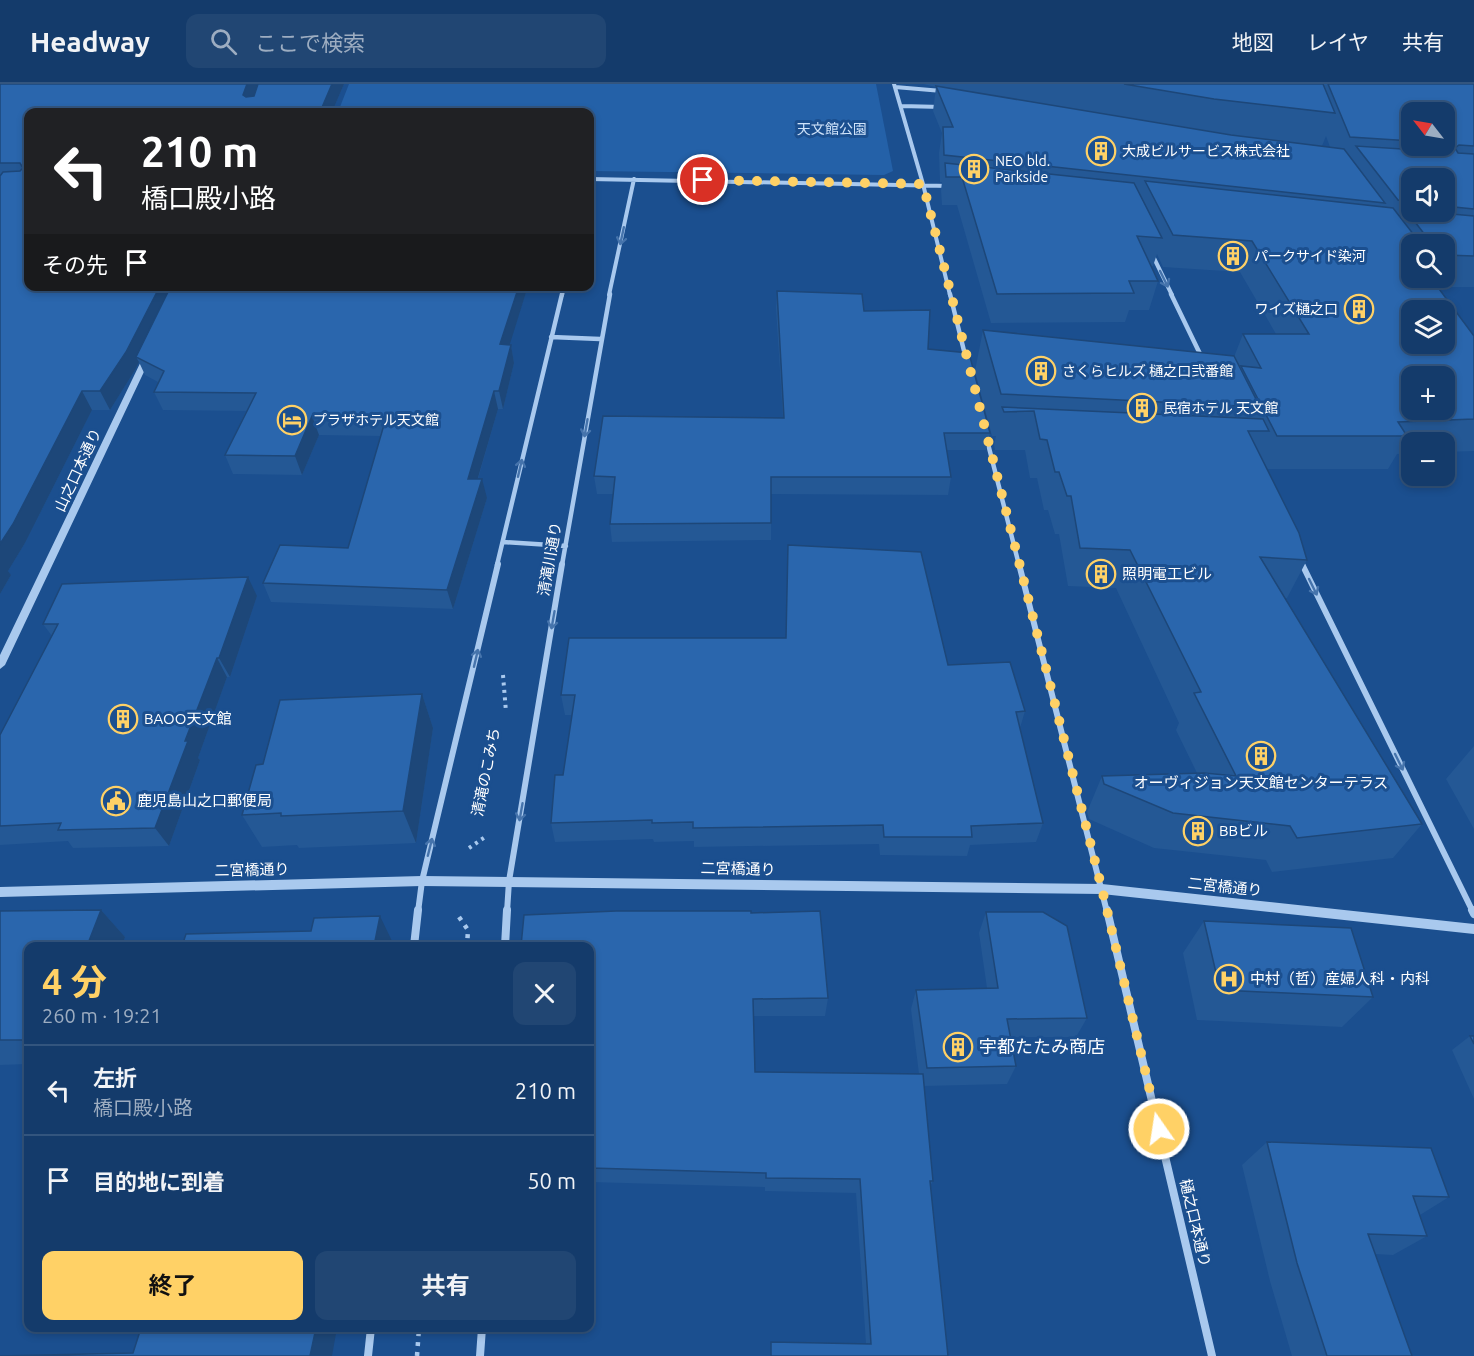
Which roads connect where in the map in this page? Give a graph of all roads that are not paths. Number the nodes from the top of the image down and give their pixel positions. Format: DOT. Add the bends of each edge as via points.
graph roads {
  1 [pos="895,86"];
  2 [pos="948,92"];
  3 [pos="900,106"];
  4 [pos="950,109"];
  5 [pos="594,179"];
  6 [pos="634,179"];
  7 [pos="923,184"];
  8 [pos="952,187"];
  9 [pos="1150,251"];
  10 [pos="563,291"];
  11 [pos="551,337"];
  12 [pos="600,339"];
  13 [pos="151,349"];
  14 [pos="968,366"];
  15 [pos="1208,369"];
  16 [pos="984,429"];
  17 [pos="987,440"];
  18 [pos="998,440"];
  19 [pos="503,542"];
  20 [pos="566,546"];
  21 [pos="1296,551"];
  22 [pos="0,665"];
  23 [pos="422,881"];
  24 [pos="509,881"];
  25 [pos="1102,889"];
  26 [pos="0,891"];
  27 [pos="1474,914"];
  28 [pos="1474,929"];
  29 [pos="414,942"];
  30 [pos="505,942"];
  31 [pos="371,1332"];
  32 [pos="482,1332"];
  33 [pos="368,1356"];
  34 [pos="480,1356"];
  35 [pos="1212,1356"];
  1 -- 2 [label="street"];
  1 -- 3 [label="street"];
  3 -- 4 [label="street"];
  3 -- 7 [label="street"];
  5 -- 6 [label="street"];
  6 -- 7 [label="street"];
  6 -- 12 [label="street, 清滝川通り, one-way"];
  7 -- 8 [label="street"];
  7 -- 14 [label="street"];
  9 -- 15 [label="street, one-way"];
  10 -- 11 [label="street"];
  11 -- 12 [label="street"];
  19 -- 11 [label="street, one-way"];
  12 -- 20 [label="street, 清滝川通り, one-way"];
  13 -- 22 [label="street, 山之口本通り"];
  16 -- 17 [label="street, 樋之口本通り"];
  17 -- 18 [label="street"];
  17 -- 25 [label="street, 樋之口本通り"];
  19 -- 20 [label="street"];
  23 -- 19 [label="street, one-way"];
  20 -- 24 [label="street, 清滝川通り, one-way"];
  21 -- 27 [label="street, one-way"];
  23 -- 24 [label="street, 二宮橋通り"];
  23 -- 26 [label="street, 二宮橋通り"];
  23 -- 29 [label="street"];
  24 -- 25 [label="street, 二宮橋通り"];
  24 -- 30 [label="street, 清滝川通り"];
  25 -- 28 [label="street, 二宮橋通り"];
  25 -- 35 [label="street, 樋之口本通り"];
  31 -- 33 [label="street"];
  32 -- 34 [label="street"];
}
